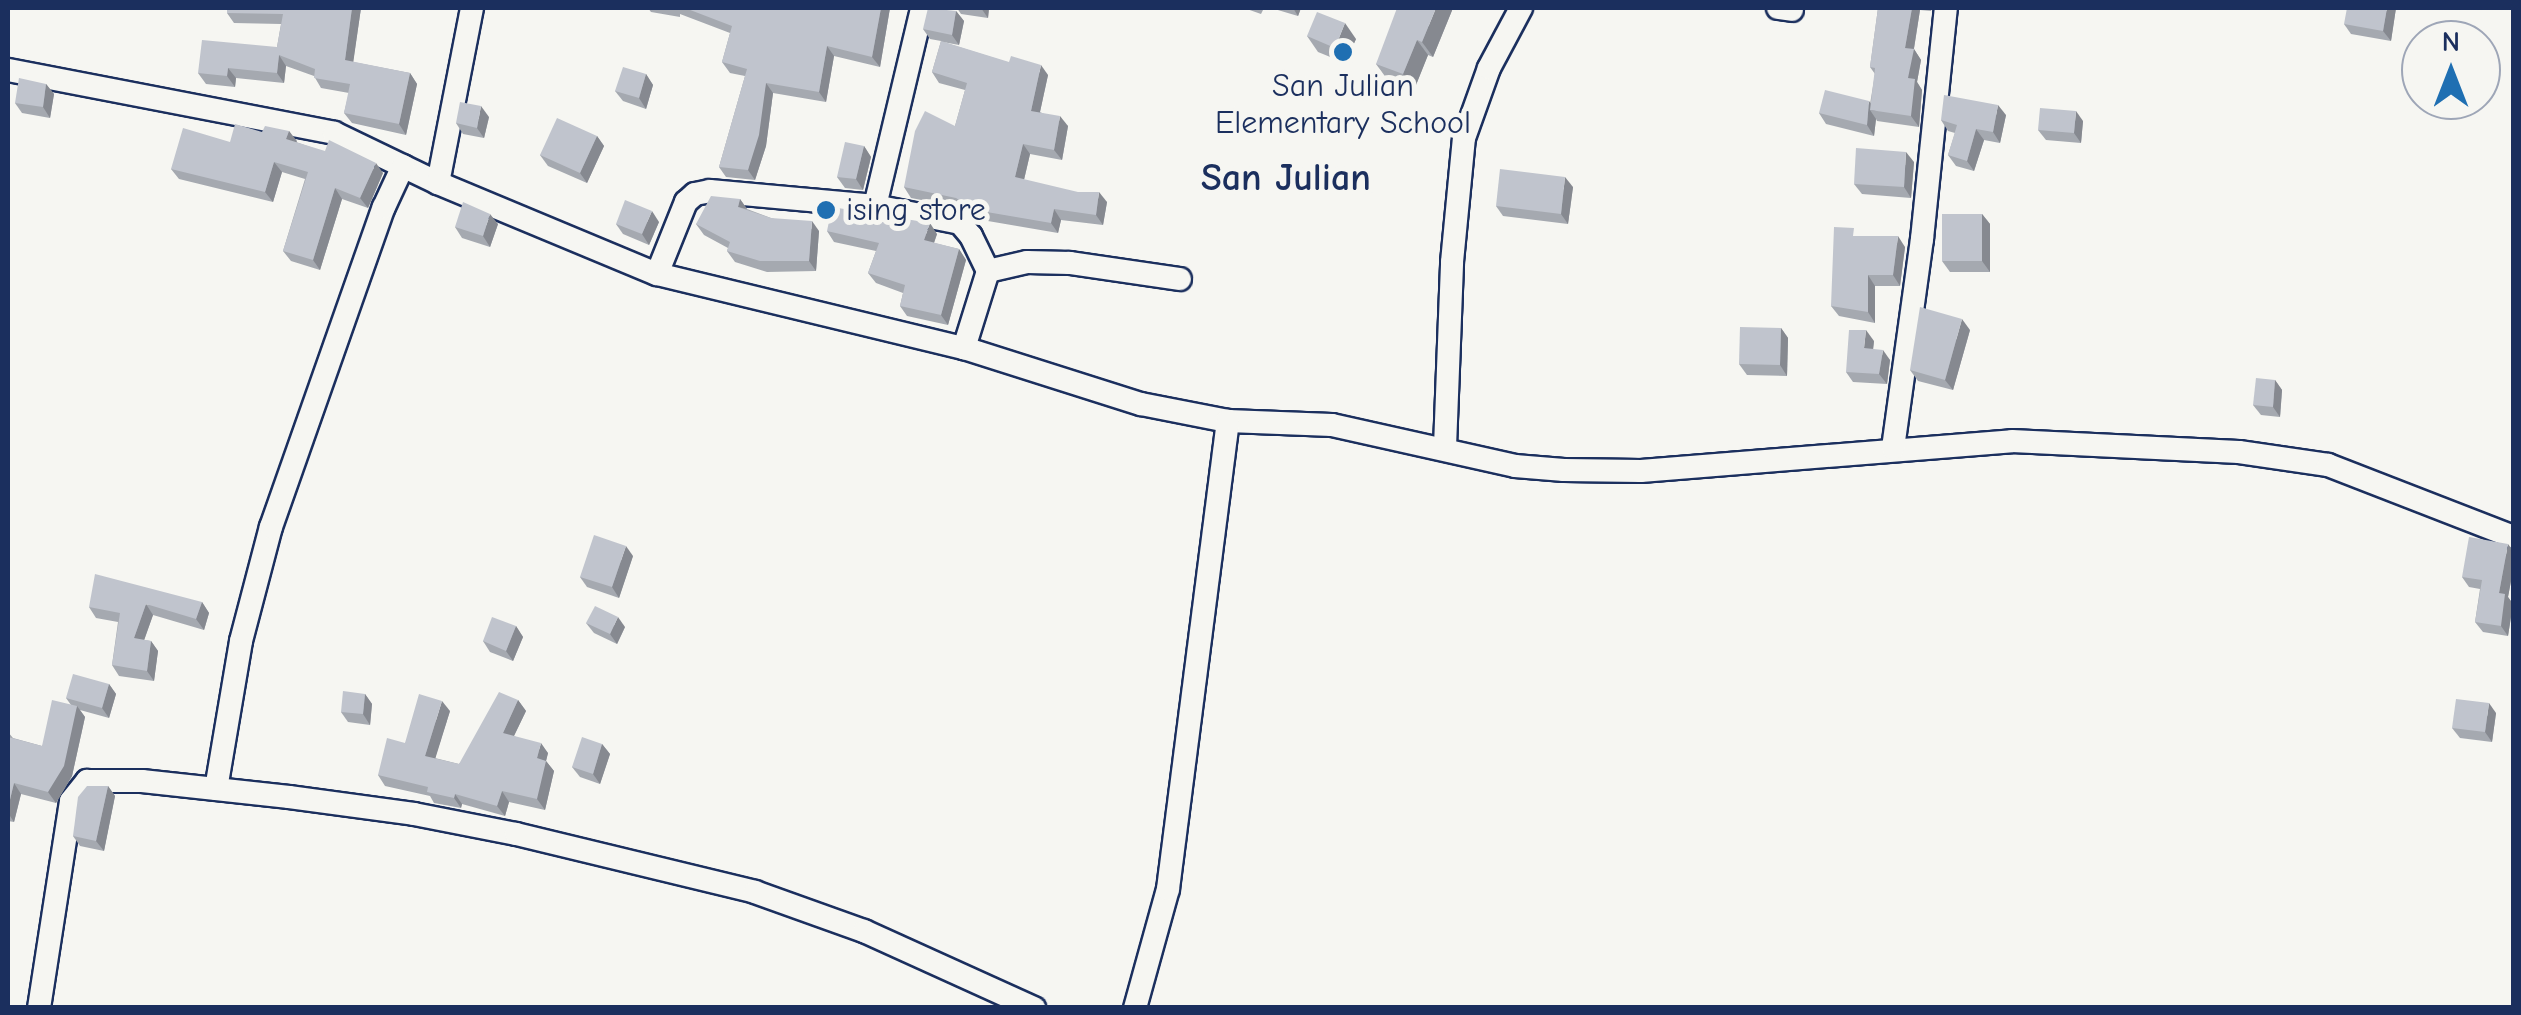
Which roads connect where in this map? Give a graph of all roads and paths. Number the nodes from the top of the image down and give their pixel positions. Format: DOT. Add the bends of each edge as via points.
graph roads {
  1 [pos="472,8"];
  2 [pos="922,8"];
  3 [pos="1521,8"];
  4 [pos="1946,8"];
  5 [pos="8,70"];
  6 [pos="403,166"];
  7 [pos="438,183"];
  8 [pos="875,206"];
  9 [pos="988,271"];
  10 [pos="657,274"];
  11 [pos="1180,279"];
  12 [pos="964,348"];
  13 [pos="1228,421"];
  14 [pos="1445,447"];
  15 [pos="1893,448"];
  16 [pos="2514,538"];
  17 [pos="216,789"];
  18 [pos="39,1008"];
  19 [pos="1034,1008"];
  20 [pos="1136,1008"];
  1 -- 7 [label="street"];
  2 -- 8 [label="street"];
  3 -- 14 [label="street" via="1489,68 1464,138"];
  4 -- 15 [label="street"];
  5 -- 6 [label="street" via="334,133"];
  6 -- 7 [label="street"];
  6 -- 17 [label="street" via="271,527"];
  7 -- 10 [label="street"];
  8 -- 9 [label="street" via="960,223"];
  8 -- 10 [label="street" via="694,194"];
  9 -- 11 [label="street" via="1027,262 1070,263"];
  9 -- 12 [label="street"];
  10 -- 12 [label="street"];
  12 -- 13 [label="street" via="1142,404"];
  13 -- 14 [label="street" via="1332,426"];
  13 -- 20 [label="street" via="1168,889"];
  14 -- 15 [label="street" via="1515,466 1641,471"];
  15 -- 16 [label="street" via="2012,441 2239,452 2328,465"];
  17 -- 18 [label="street" via="87,781 75,790"];
  17 -- 19 [label="street" via="414,814 755,892 864,931"];
}
